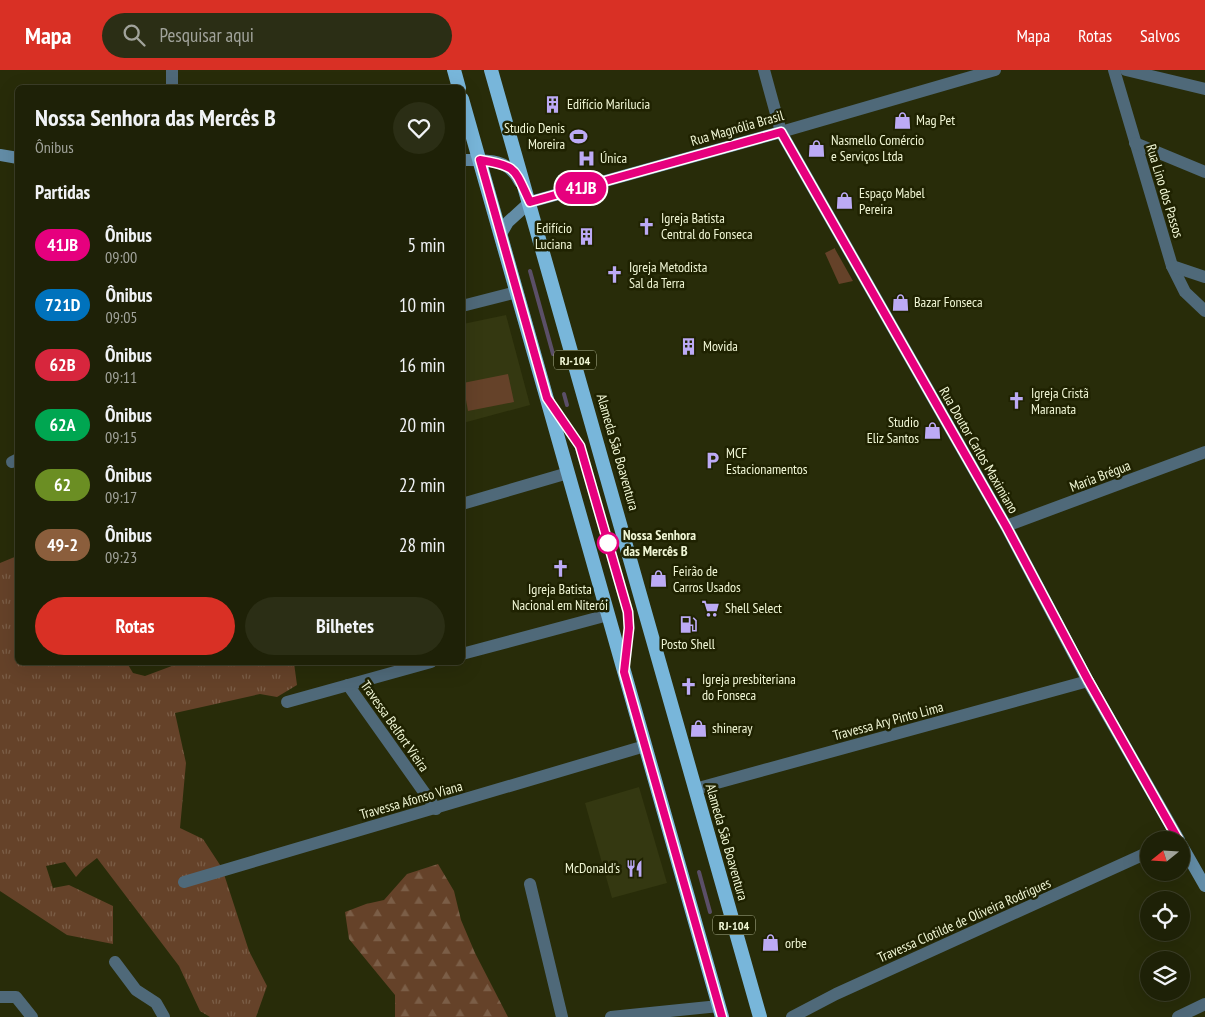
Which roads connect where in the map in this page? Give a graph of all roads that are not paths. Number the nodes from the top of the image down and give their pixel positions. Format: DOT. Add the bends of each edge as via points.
graph roads {
  1 [pos="172,70"];
  2 [pos="454,70"];
  3 [pos="491,70"];
  4 [pos="764,70"];
  5 [pos="995,70"];
  6 [pos="1114,70"];
  7 [pos="1126,70"];
  8 [pos="172,85"];
  9 [pos="458,85"];
  10 [pos="1205,89"];
  11 [pos="465,109"];
  12 [pos="781,132"];
  13 [pos="1135,143"];
  14 [pos="0,156"];
  15 [pos="15,158"];
  16 [pos="465,160"];
  17 [pos="480,160"];
  18 [pos="1205,172"];
  19 [pos="530,202"];
  20 [pos="501,234"];
  21 [pos="1172,266"];
  22 [pos="1205,277"];
  23 [pos="517,292"];
  24 [pos="465,305"];
  25 [pos="1205,311"];
  26 [pos="1205,452"];
  27 [pos="568,473"];
  28 [pos="465,503"];
  29 [pos="1006,526"];
  30 [pos="608,615"];
  31 [pos="465,653"];
  32 [pos="420,665"];
  33 [pos="1088,680"];
  34 [pos="348,685"];
  35 [pos="287,702"];
  36 [pos="645,746"];
  37 [pos="695,789"];
  38 [pos="436,809"];
  39 [pos="1173,831"];
  40 [pos="1140,856"];
  41 [pos="1190,860"];
  42 [pos="184,882"];
  43 [pos="530,884"];
  44 [pos="1205,886"];
  45 [pos="115,962"];
  46 [pos="0,997"];
  47 [pos="1205,1004"];
  48 [pos="720,1012"];
  49 [pos="32,1017"];
  50 [pos="164,1017"];
  51 [pos="562,1017"];
  52 [pos="611,1017"];
  53 [pos="760,1017"];
  54 [pos="792,1017"];
  55 [pos="1178,1017"];
  1 -- 8 [label="street"];
  2 -- 9 [label="highway"];
  3 -- 19 [label="highway, Alameda São Boaventura / RJ-104"];
  4 -- 12 [label="street, Rua Doutor Carlos Maximiano"];
  5 -- 12 [label="street, Rua Magnólia Brasil"];
  6 -- 13 [label="street, Rua Lino dos Passos"];
  7 -- 10 [label="street"];
  11 -- 17 [label="highway, RJ-104"];
  12 -- 19 [label="main road, Rua Magnólia Brasil"];
  12 -- 29 [label="main road, Rua Doutor Carlos Maximiano"];
  13 -- 18 [label="street"];
  13 -- 21 [label="street, Rua Lino dos Passos"];
  14 -- 15 [label="main road"];
  16 -- 17 [label="main road"];
  17 -- 19 [label="main road" via="511,168"];
  17 -- 20 [label="highway, RJ-104"];
  19 -- 20 [label="main road, Rua Magnólia Brasil" via="508,222"];
  19 -- 37 [label="highway, Alameda São Boaventura / RJ-104"];
  20 -- 23 [label="highway, RJ-104"];
  21 -- 22 [label="street"];
  21 -- 25 [label="street, Rua Lino dos Passos" via="1185,292"];
  23 -- 24 [label="street"];
  23 -- 27 [label="highway, RJ-104"];
  26 -- 29 [label="street, Maria Brégua"];
  27 -- 28 [label="street"];
  27 -- 30 [label="highway, RJ-104"];
  29 -- 33 [label="main road, Rua Doutor Carlos Maximiano"];
  30 -- 31 [label="street"];
  30 -- 36 [label="highway, RJ-104"];
  32 -- 34 [label="street"];
  33 -- 37 [label="street, Travessa Ary Pinto Lima"];
  33 -- 39 [label="main road, Rua Doutor Carlos Maximiano"];
  34 -- 35 [label="street"];
  34 -- 38 [label="street, Travessa Belfort Vieira"];
  36 -- 38 [label="street, Travessa Afonso Viana"];
  36 -- 48 [label="highway, RJ-104"];
  37 -- 53 [label="highway, Alameda São Boaventura / RJ-104"];
  38 -- 42 [label="street, Travessa Afonso Viana"];
  40 -- 54 [label="street, Travessa Clotilde de Oliveira Rodrigues"];
  41 -- 44 [label="main road, Rua Doutor Carlos Maximiano"];
  43 -- 51 [label="street"];
  45 -- 50 [label="street" via="136,990 156,1003"];
  46 -- 49 [label="street" via="16,997"];
  47 -- 55 [label="street"];
  48 -- 52 [label="street"];
}
